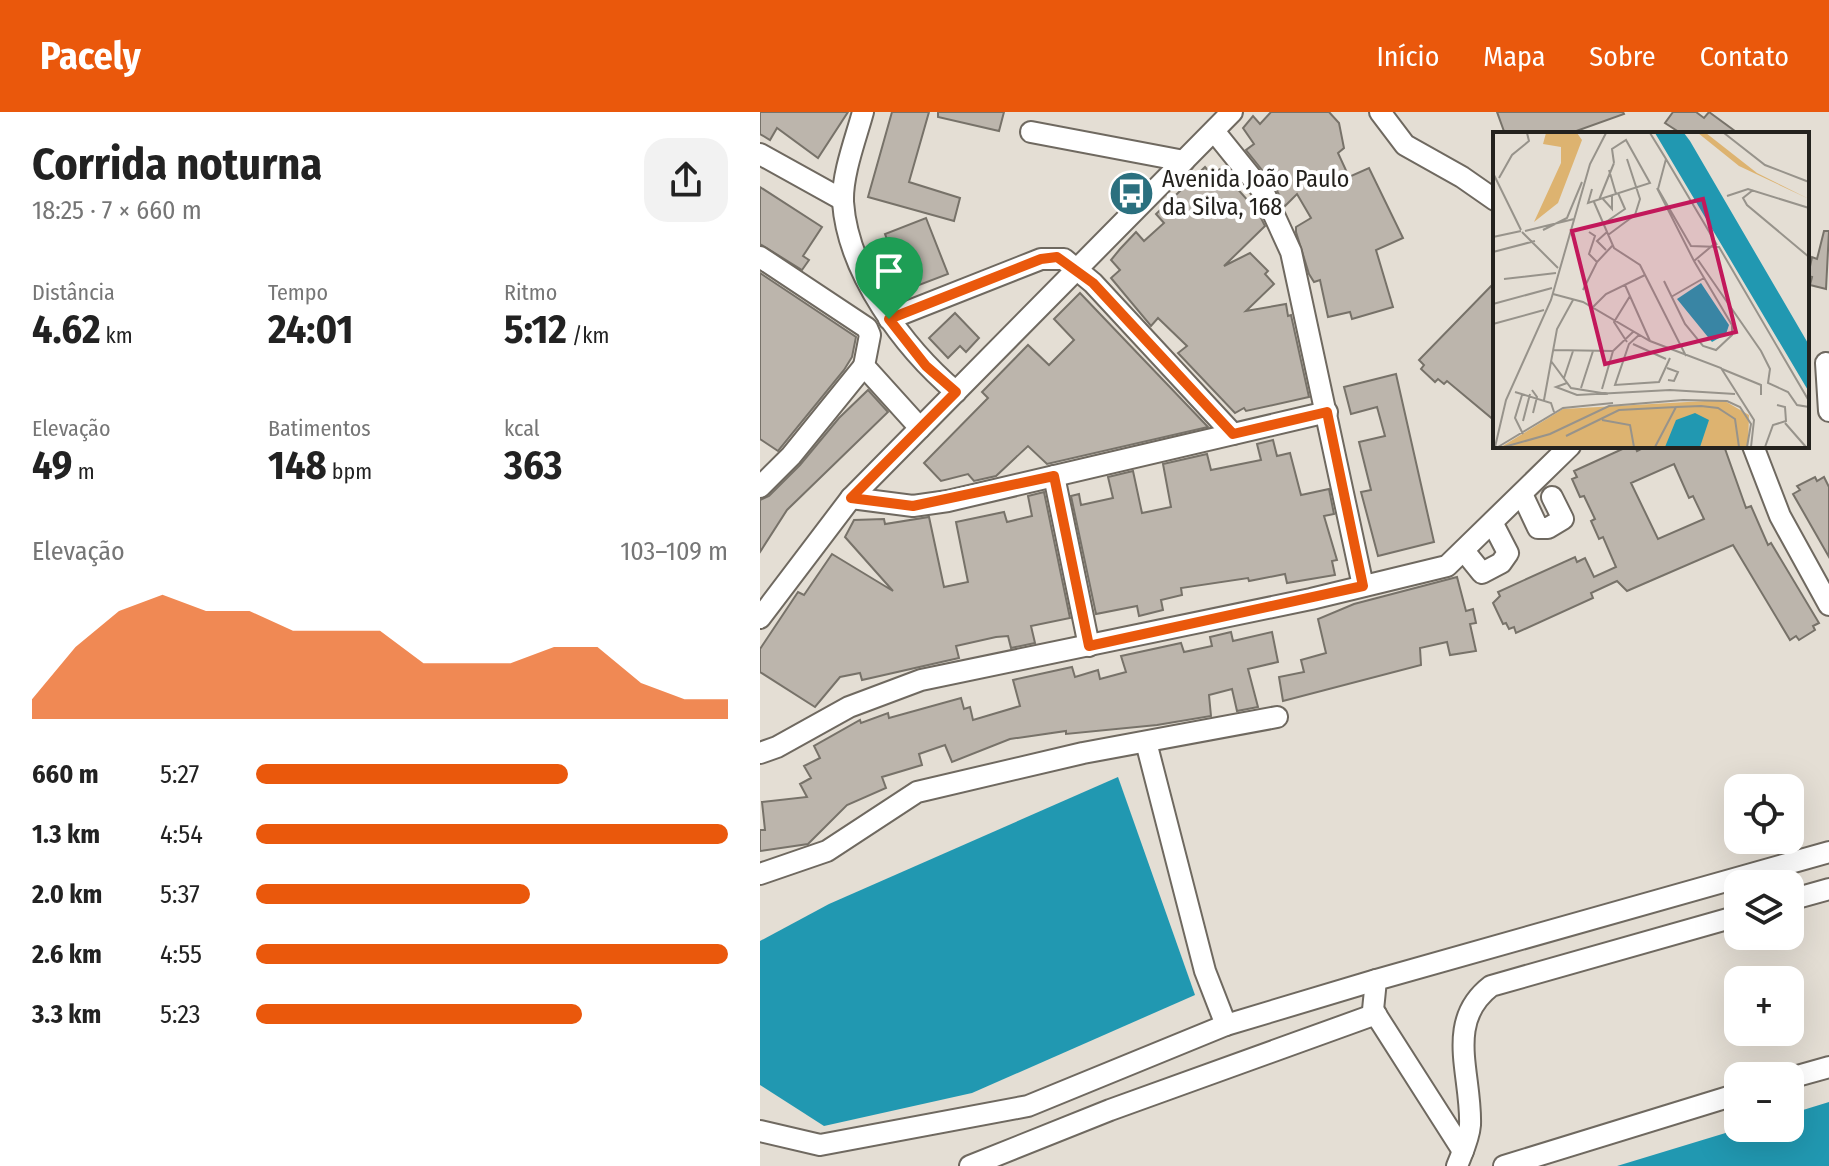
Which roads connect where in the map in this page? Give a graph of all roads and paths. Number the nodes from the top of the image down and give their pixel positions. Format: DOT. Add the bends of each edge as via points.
graph roads {
  1 [pos="863,112"];
  2 [pos="1232,112"];
  3 [pos="1380,112"];
  4 [pos="1214,131"];
  5 [pos="1031,132"];
  6 [pos="760,154"];
  7 [pos="1184,161"];
  8 [pos="1493,199"];
  9 [pos="843,200"];
  10 [pos="760,257"];
  11 [pos="1076,267"];
  12 [pos="889,319"];
  13 [pos="1821,364"];
  14 [pos="864,366"];
  15 [pos="956,392"];
  16 [pos="1829,411"];
  17 [pos="1327,412"];
  18 [pos="920,428"];
  19 [pos="1233,434"];
  20 [pos="1568,448"];
  21 [pos="1754,448"];
  22 [pos="1054,476"];
  23 [pos="760,487"];
  24 [pos="1522,494"];
  25 [pos="1552,497"];
  26 [pos="851,498"];
  27 [pos="1493,524"];
  28 [pos="1461,556"];
  29 [pos="1363,586"];
  30 [pos="1829,605"];
  31 [pos="760,618"];
  32 [pos="1089,646"];
  33 [pos="1277,717"];
  34 [pos="1146,742"];
  35 [pos="760,753"];
  36 [pos="1829,852"];
  37 [pos="760,874"];
  38 [pos="1829,889"];
  39 [pos="1804,896"];
  40 [pos="1724,920"];
  41 [pos="1376,980"];
  42 [pos="1376,1014"];
  43 [pos="1226,1025"];
  44 [pos="1829,1067"];
  45 [pos="1804,1074"];
  46 [pos="1724,1098"];
  47 [pos="760,1131"];
  48 [pos="1460,1159"];
  49 [pos="970,1166"];
  50 [pos="1504,1166"];
  1 -- 9 [label="street"];
  2 -- 4 [label="street"];
  3 -- 8 [label="street" via="1405,145"];
  4 -- 7 [label="street"];
  4 -- 17 [label="street" via="1264,193 1281,226"];
  5 -- 7 [label="street"];
  6 -- 9 [label="street"];
  7 -- 11 [label="street"];
  9 -- 12 [label="street" via="869,284"];
  10 -- 14 [label="street" via="867,328"];
  11 -- 12 [label="street" via="1057,257 1041,259"];
  11 -- 15 [label="street"];
  11 -- 19 [label="street"];
  12 -- 15 [label="street" via="926,366"];
  13 -- 16 [label="street"];
  14 -- 18 [label="street"];
  14 -- 23 [label="street"];
  15 -- 18 [label="street"];
  17 -- 19 [label="street"];
  17 -- 29 [label="street"];
  18 -- 26 [label="street"];
  19 -- 22 [label="street"];
  20 -- 24 [label="street"];
  21 -- 30 [label="street" via="1780,516"];
  22 -- 26 [label="street" via="913,506"];
  22 -- 32 [label="street"];
  24 -- 25 [label="street" via="1543,529 1563,519"];
  24 -- 27 [label="street"];
  26 -- 31 [label="street"];
  27 -- 28 [label="street"];
  27 -- 28 [label="street" via="1508,553 1501,563 1482,573"];
  28 -- 29 [label="street" via="1447,566"];
  29 -- 32 [label="street"];
  32 -- 35 [label="street" via="921,680 876,695"];
  33 -- 34 [label="street"];
  34 -- 37 [label="street" via="917,792 827,851"];
  34 -- 43 [label="street" via="1205,971"];
  36 -- 41 [label="street"];
  38 -- 39 [label="street"];
  40 -- 48 [label="street" via="1491,986 1478,996 1464,1025 1470,1125"];
  41 -- 42 [label="street"];
  41 -- 43 [label="street"];
  42 -- 48 [label="street"];
  42 -- 49 [label="street"];
  43 -- 47 [label="street" via="1028,1106 820,1145"];
  44 -- 45 [label="street"];
  46 -- 50 [label="street"];
}
